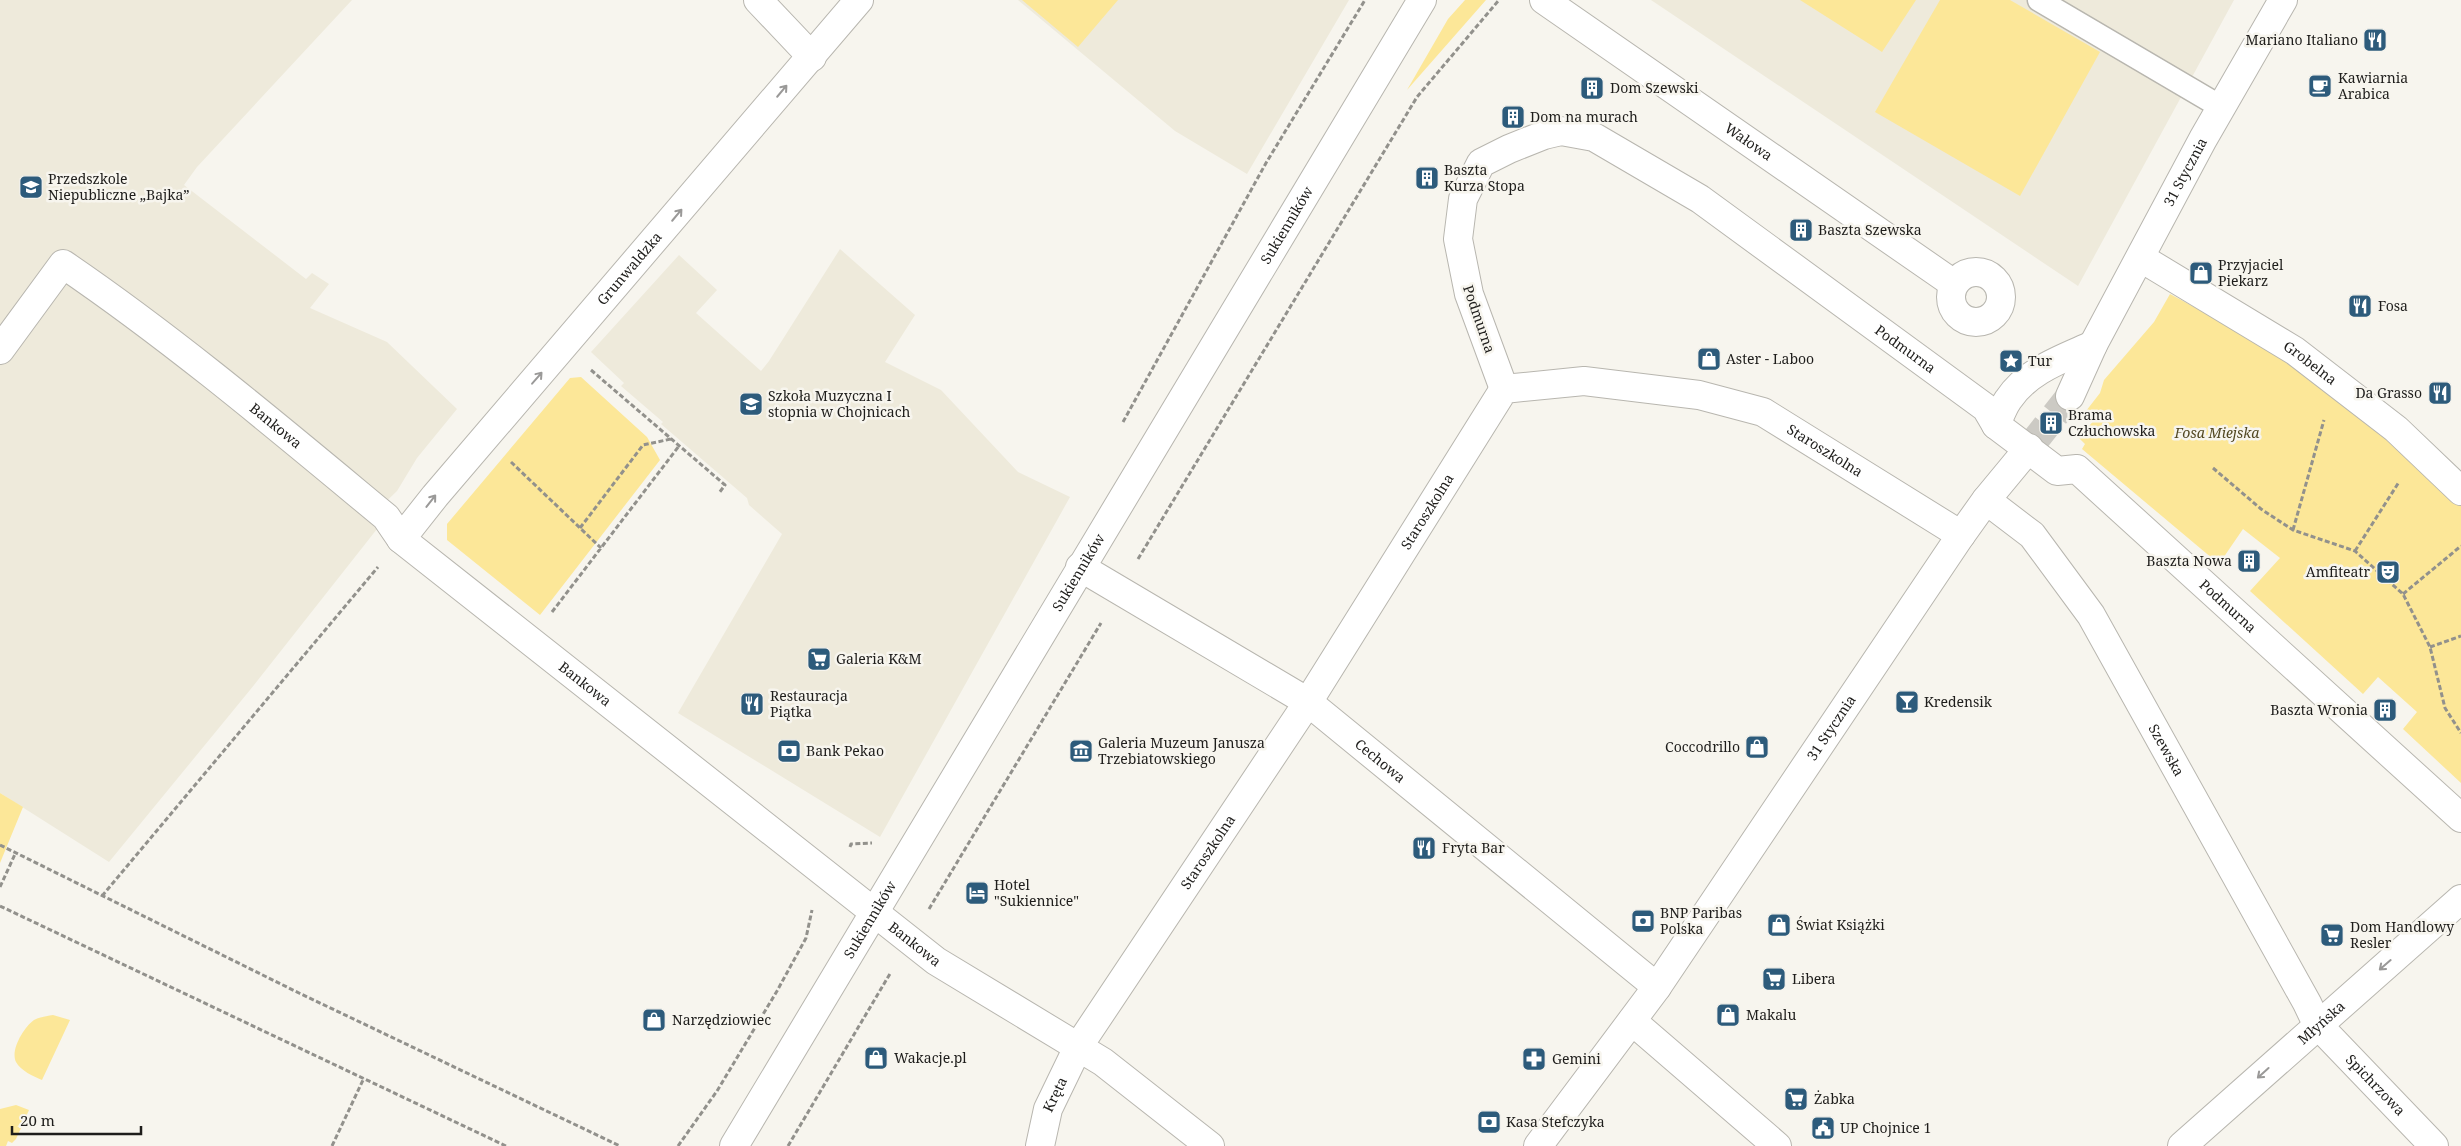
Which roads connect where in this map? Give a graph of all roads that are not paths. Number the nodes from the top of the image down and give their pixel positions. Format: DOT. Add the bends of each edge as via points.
graph roads {
  1 [pos="758,0"];
  2 [pos="859,0"];
  3 [pos="1422,0"];
  4 [pos="1544,0"];
  5 [pos="2039,0"];
  6 [pos="2283,0"];
  7 [pos="812,57"];
  8 [pos="2221,107"];
  9 [pos="2141,258"];
  10 [pos="1954,284"];
  11 [pos="2093,344"];
  12 [pos="0,350"];
  13 [pos="1504,389"];
  14 [pos="2070,396"];
  15 [pos="1996,424"];
  16 [pos="2028,449"];
  17 [pos="2461,490"];
  18 [pos="1986,500"];
  19 [pos="1961,535"];
  20 [pos="401,540"];
  21 [pos="1080,567"];
  22 [pos="1308,702"];
  23 [pos="2461,818"];
  24 [pos="2461,899"];
  25 [pos="874,912"];
  26 [pos="1658,987"];
  27 [pos="1636,1016"];
  28 [pos="2317,1024"];
  29 [pos="1078,1047"];
  30 [pos="734,1146"];
  31 [pos="1040,1146"];
  32 [pos="1210,1146"];
  33 [pos="1538,1146"];
  34 [pos="1777,1146"];
  35 [pos="2182,1146"];
  36 [pos="2434,1146"];
  1 -- 7 [label="street"];
  2 -- 7 [label="street, Grunwaldzka"];
  3 -- 21 [label="street, Sukienników"];
  4 -- 10 [label="street, Wałowa"];
  5 -- 8 [label="lane"];
  6 -- 8 [label="street, 31 Stycznia"];
  20 -- 7 [label="street, Grunwaldzka, one-way" via="435,496"];
  8 -- 9 [label="street, 31 Stycznia"];
  9 -- 11 [label="street, 31 Stycznia"];
  9 -- 17 [label="street, Grobelna" via="2295,351 2396,429"];
  11 -- 14 [label="street, 31 Stycznia"];
  11 -- 15 [label="street" via="2041,369 2025,381 2008,400"];
  12 -- 20 [label="street, Bankowa" via="63,264 125,306 253,407 386,517"];
  13 -- 15 [label="street, Podmurna" via="1469,294 1458,239 1463,199 1481,163 1544,135 1561,131 1594,137 1700,199 1986,408"];
  13 -- 19 [label="street, Staroszkolna" via="1584,381 1699,395 1763,412"];
  13 -- 22 [label="street, Staroszkolna"];
  15 -- 16 [label="street, Podmurna"];
  16 -- 18 [label="street, 31 Stycznia"];
  16 -- 23 [label="street, Podmurna" via="2057,471 2077,469"];
  18 -- 19 [label="street, 31 Stycznia"];
  18 -- 28 [label="street, Szewska" via="2032,534 2091,615"];
  19 -- 26 [label="street, 31 Stycznia"];
  20 -- 25 [label="street, Bankowa"];
  21 -- 22 [label="street, Cechowa"];
  21 -- 25 [label="street, Sukienników"];
  22 -- 26 [label="street, Cechowa"];
  22 -- 29 [label="street, Staroszkolna"];
  24 -- 28 [label="street, Młyńska, one-way"];
  25 -- 29 [label="street, Bankowa" via="936,961"];
  25 -- 30 [label="street, Sukienników"];
  26 -- 27 [label="street, 31 Stycznia"];
  27 -- 33 [label="street, 31 Stycznia"];
  27 -- 34 [label="street"];
  28 -- 35 [label="street, Młyńska, one-way"];
  28 -- 36 [label="street, Spichrzowa"];
  29 -- 31 [label="street, Kręta" via="1048,1109"];
  29 -- 32 [label="street, Bankowa" via="1103,1062"];
}
